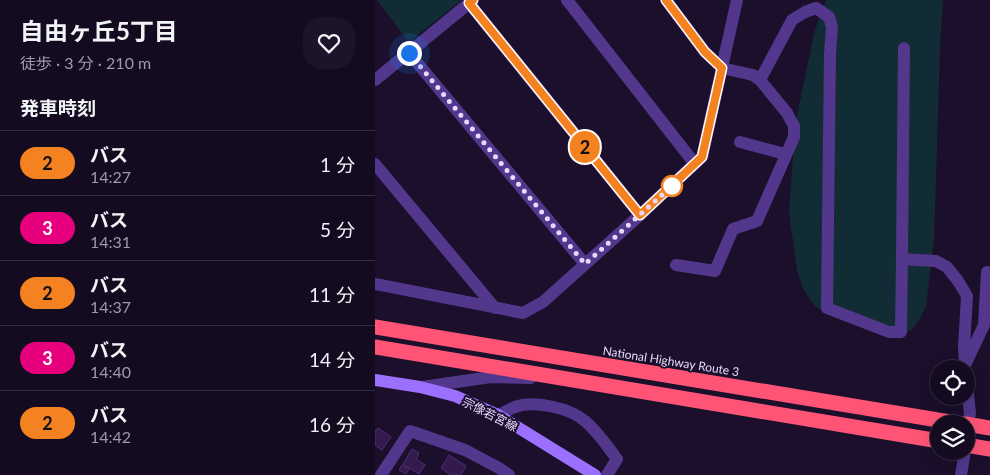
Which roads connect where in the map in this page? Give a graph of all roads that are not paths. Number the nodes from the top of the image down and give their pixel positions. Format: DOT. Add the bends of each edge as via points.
graph roads {
  1 [pos="567,0"];
  2 [pos="666,0"];
  3 [pos="737,0"];
  4 [pos="471,2"];
  5 [pos="904,48"];
  6 [pos="409,53"];
  7 [pos="722,68"];
  8 [pos="375,80"];
  9 [pos="760,80"];
  10 [pos="741,142"];
  11 [pos="785,154"];
  12 [pos="375,164"];
  13 [pos="695,164"];
  14 [pos="640,215"];
  15 [pos="902,259"];
  16 [pos="585,264"];
  17 [pos="676,264"];
  18 [pos="987,272"];
  19 [pos="375,284"];
  20 [pos="495,308"];
  21 [pos="375,327"];
  22 [pos="375,347"];
  23 [pos="965,360"];
  24 [pos="970,360"];
  25 [pos="571,379"];
  26 [pos="375,380"];
  27 [pos="420,387"];
  28 [pos="498,415"];
  29 [pos="930,418"];
  30 [pos="975,426"];
  31 [pos="990,428"];
  32 [pos="930,439"];
  33 [pos="975,446"];
  34 [pos="990,449"];
  35 [pos="964,460"];
  36 [pos="385,474"];
  37 [pos="509,475"];
  38 [pos="595,475"];
  39 [pos="607,475"];
  40 [pos="961,475"];
  1 -- 13 [label="street"];
  2 -- 7 [label="street" via="705,52"];
  3 -- 7 [label="street"];
  4 -- 6 [label="street"];
  4 -- 14 [label="street"];
  5 -- 15 [label="street"];
  6 -- 8 [label="street"];
  6 -- 16 [label="street"];
  7 -- 9 [label="street" via="753,75"];
  7 -- 13 [label="street" via="702,157"];
  9 -- 11 [label="street" via="794,126 794,137"];
  9 -- 15 [label="street" via="792,20 816,8 829,17 832,27 827,308 889,332 901,332"];
  10 -- 11 [label="street"];
  11 -- 17 [label="street" via="757,220 733,229 715,271"];
  12 -- 20 [label="street"];
  13 -- 14 [label="street"];
  14 -- 16 [label="street"];
  15 -- 23 [label="street" via="936,261 958,280 967,296"];
  16 -- 20 [label="street" via="543,302 523,312"];
  18 -- 24 [label="street" via="984,325"];
  19 -- 20 [label="street"];
  21 -- 29 [label="highway, National Highway Route 3"];
  22 -- 25 [label="highway"];
  25 -- 27 [label="street" via="491,378"];
  25 -- 32 [label="highway"];
  26 -- 27 [label="main road, 宗像若宮線"];
  27 -- 28 [label="main road, 宗像若宮線" via="455,396"];
  28 -- 38 [label="main road, 宗像若宮線"];
  28 -- 39 [label="street" via="517,406 541,404 583,420 617,459"];
  30 -- 31 [label="highway, bridge"];
  33 -- 34 [label="highway"];
  35 -- 40 [label="street"];
  36 -- 37 [label="street" via="410,431 465,450"];
}
